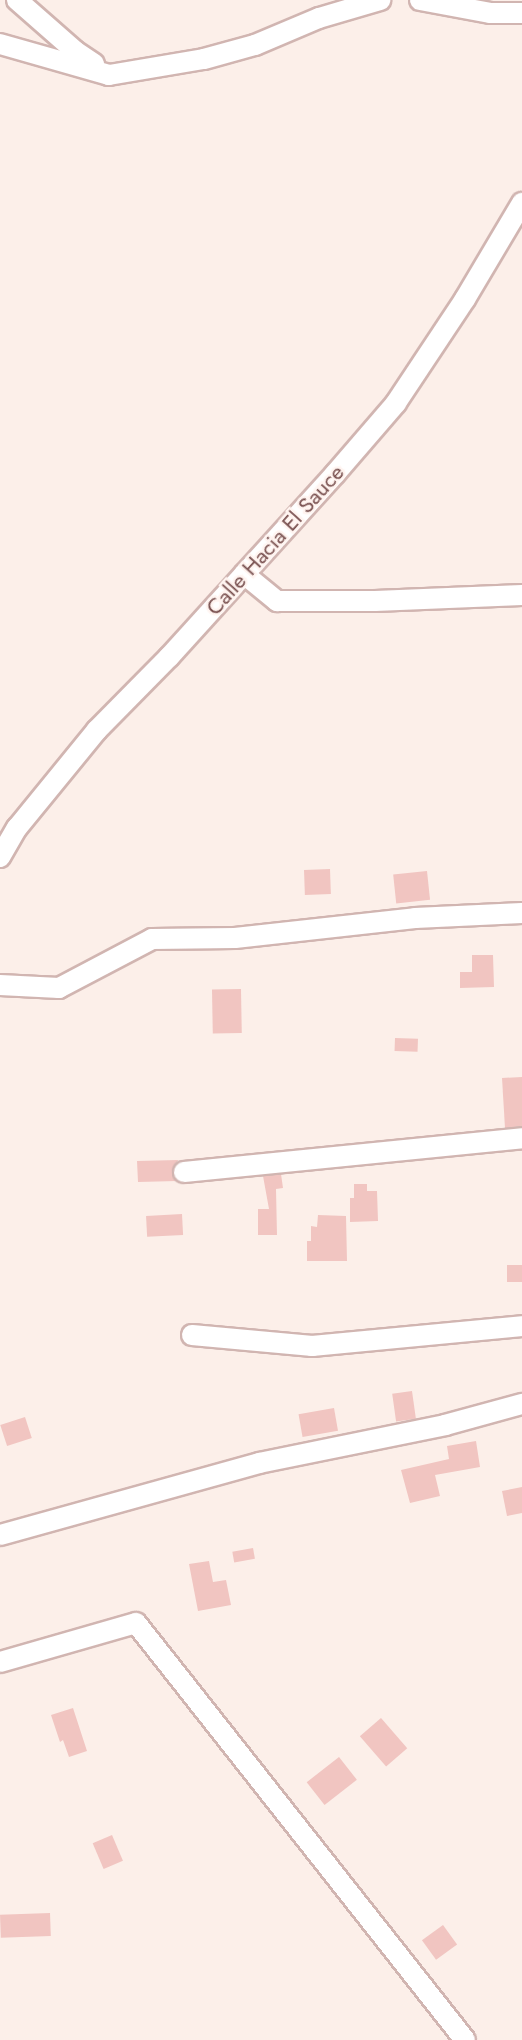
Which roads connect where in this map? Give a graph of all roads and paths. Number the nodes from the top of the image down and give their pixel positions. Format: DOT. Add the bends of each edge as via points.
graph roads {
  1 [pos="17,0"];
  2 [pos="380,0"];
  3 [pos="420,0"];
  4 [pos="522,13"];
  5 [pos="0,44"];
  6 [pos="109,75"];
  7 [pos="519,216"];
  8 [pos="244,573"];
  9 [pos="522,595"];
  10 [pos="0,857"];
  11 [pos="522,913"];
  12 [pos="0,985"];
  13 [pos="522,1138"];
  14 [pos="184,1172"];
  15 [pos="522,1326"];
  16 [pos="192,1335"];
  17 [pos="522,1404"];
  18 [pos="0,1535"];
  19 [pos="0,1662"];
  20 [pos="465,2040"];
  1 -- 6 [label="street"];
  2 -- 6 [label="street" via="319,18 255,45 204,59"];
  3 -- 4 [label="street" via="490,13"];
  5 -- 6 [label="street"];
  7 -- 8 [label="street, Calle Hacia El Sauce" via="396,403"];
  8 -- 9 [label="street" via="277,601"];
  8 -- 10 [label="street, Calle Hacia El Sauce" via="97,730 17,828"];
  11 -- 12 [label="street" via="415,918 235,938 152,939 59,988"];
  13 -- 14 [label="street"];
  15 -- 16 [label="street" via="312,1346"];
  17 -- 18 [label="street" via="445,1425 259,1463"];
  19 -- 20 [label="street" via="136,1623"];
}
